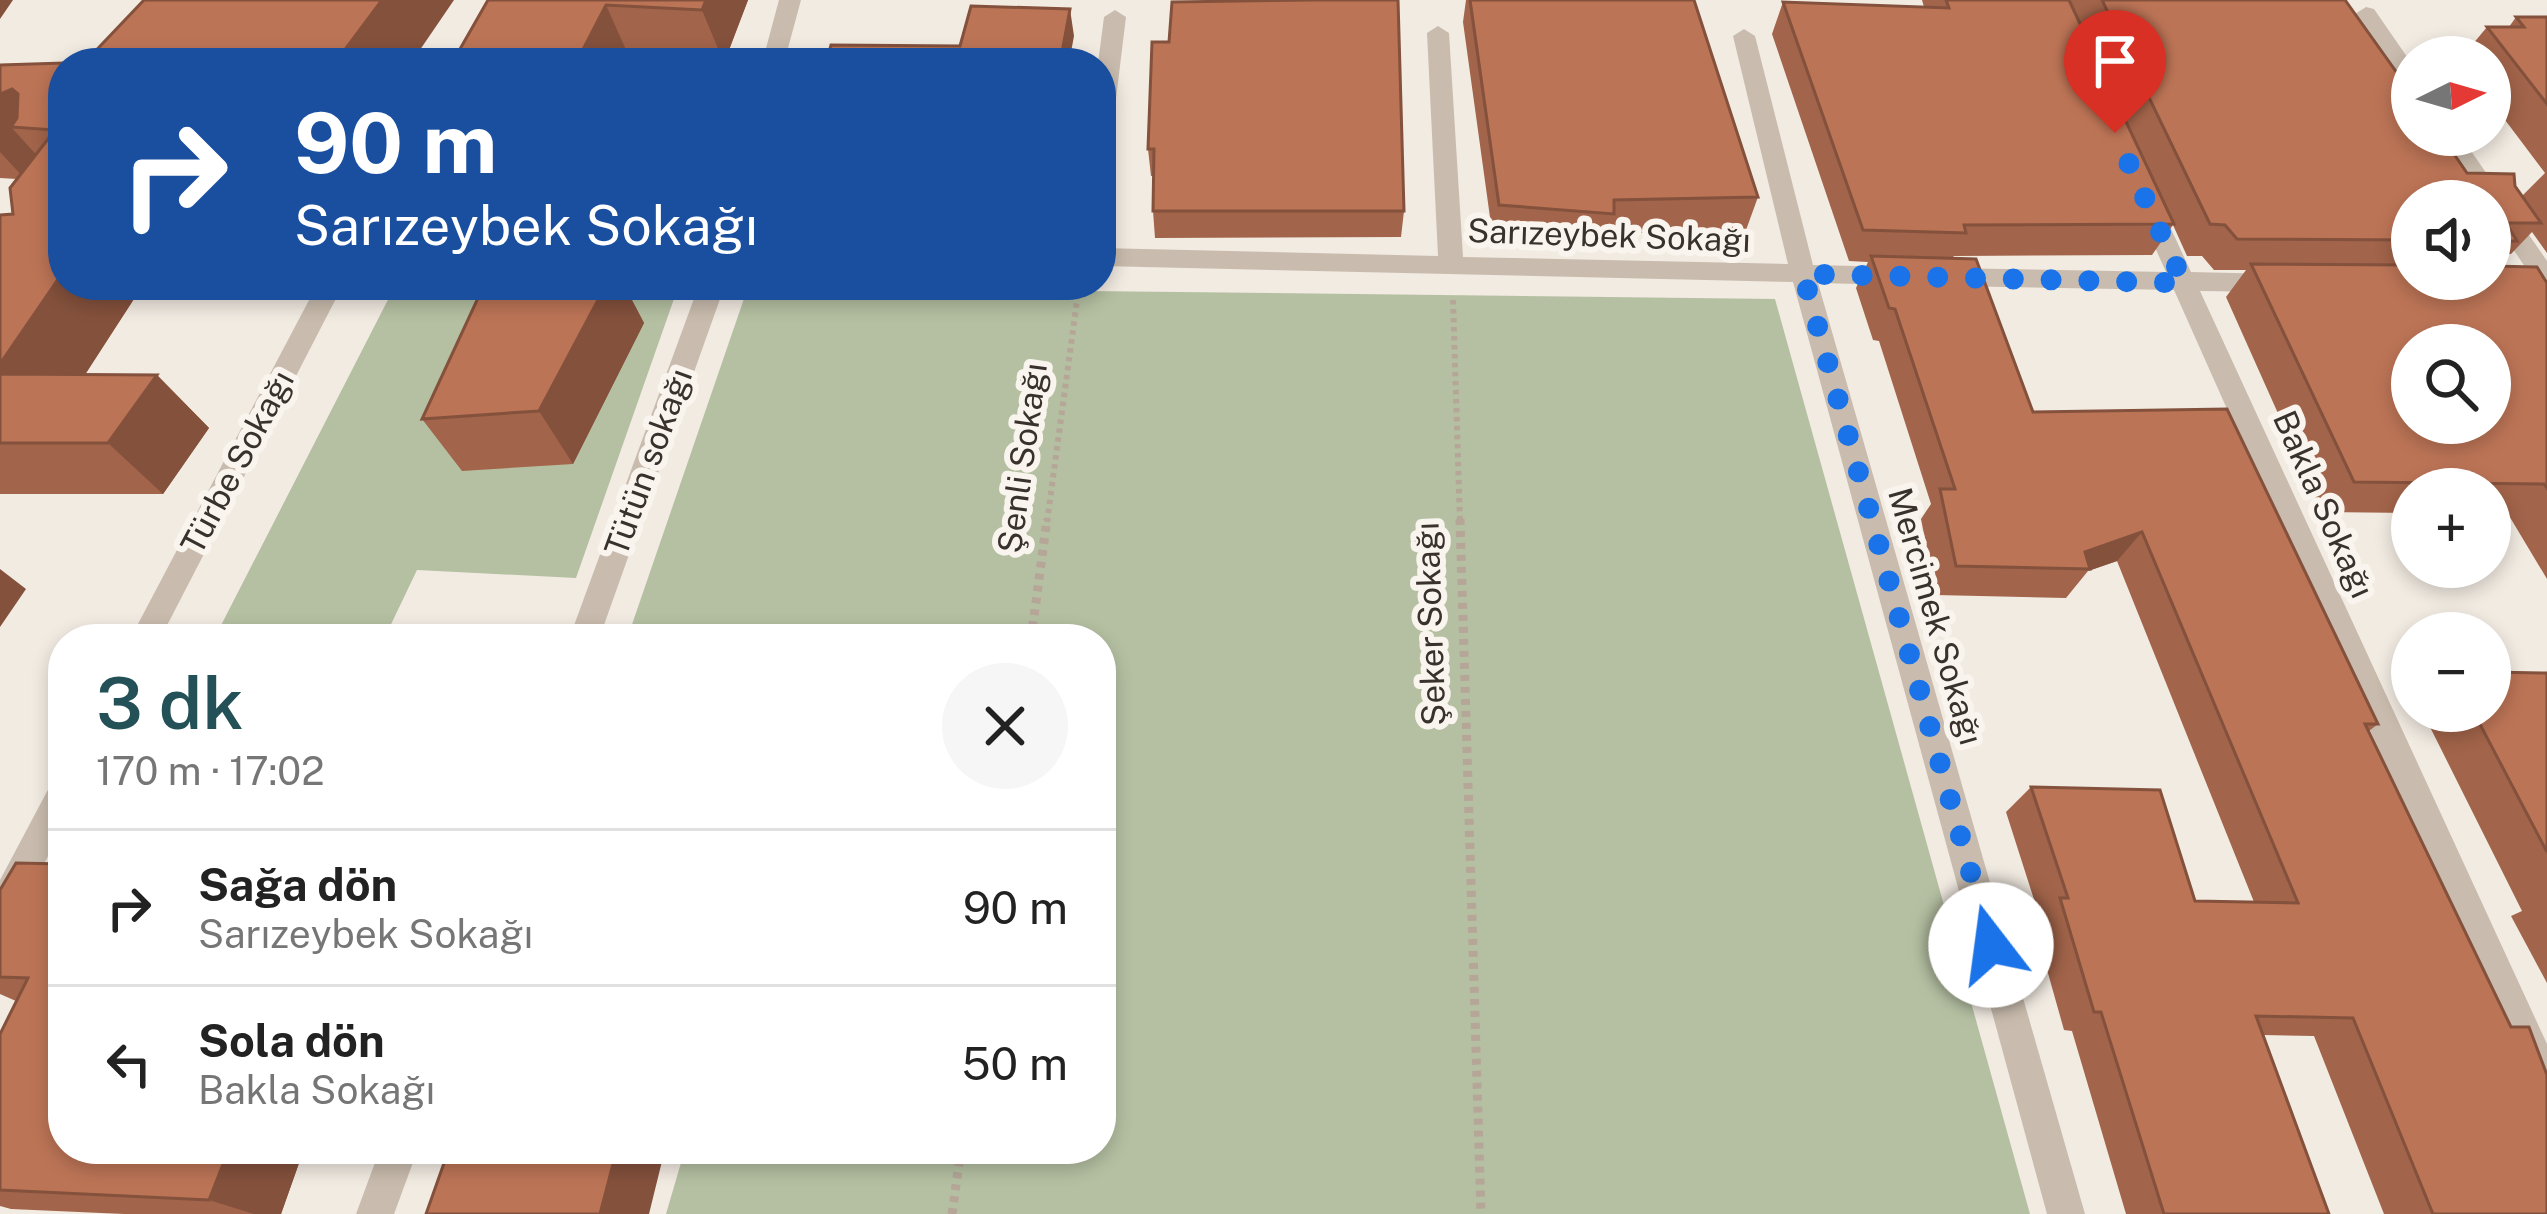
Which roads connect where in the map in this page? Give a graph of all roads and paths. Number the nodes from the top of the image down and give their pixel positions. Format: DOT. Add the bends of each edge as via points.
graph roads {
  1 [pos="790,0"];
  2 [pos="2366,14"];
  3 [pos="1115,17"];
  4 [pos="1438,33"];
  5 [pos="1744,36"];
  6 [pos="777,48"];
  7 [pos="1111,48"];
  8 [pos="2391,50"];
  9 [pos="2461,156"];
  10 [pos="2138,182"];
  11 [pos="1116,257"];
  12 [pos="1451,263"];
  13 [pos="1803,274"];
  14 [pos="2184,283"];
  15 [pos="2299,283"];
  16 [pos="2540,283"];
  17 [pos="322,300"];
  18 [pos="707,300"];
  19 [pos="1077,300"];
  20 [pos="153,624"];
  21 [pos="589,624"];
  22 [pos="1033,624"];
  23 [pos="48,823"];
  24 [pos="0,914"];
  25 [pos="2547,1084"];
  26 [pos="393,1164"];
  27 [pos="959,1164"];
  28 [pos="375,1214"];
  29 [pos="952,1214"];
  30 [pos="1481,1214"];
  31 [pos="2066,1214"];
  1 -- 6 [label="street"];
  2 -- 8 [label="street"];
  3 -- 7 [label="street"];
  4 -- 12 [label="street"];
  5 -- 13 [label="street, Mercimek Sokağı"];
  9 -- 16 [label="street"];
  10 -- 14 [label="street, Bakla Sokağı"];
  11 -- 12 [label="street, Sarızeybek Sokağı"];
  12 -- 13 [label="street, Sarızeybek Sokağı"];
  12 -- 30 [label="path, Şeker Sokağı"];
  13 -- 14 [label="street, Sarızeybek Sokağı"];
  13 -- 31 [label="street, Mercimek Sokağı"];
  14 -- 15 [label="street, Sarızeybek Sokağı"];
  14 -- 25 [label="street, Bakla Sokağı"];
  17 -- 20 [label="street, Türbe Sokağı"];
  18 -- 21 [label="street, Tütün sokağı"];
  19 -- 22 [label="path, Şenli Sokağı"];
  23 -- 24 [label="street"];
  26 -- 28 [label="street"];
  27 -- 29 [label="path"];
}
